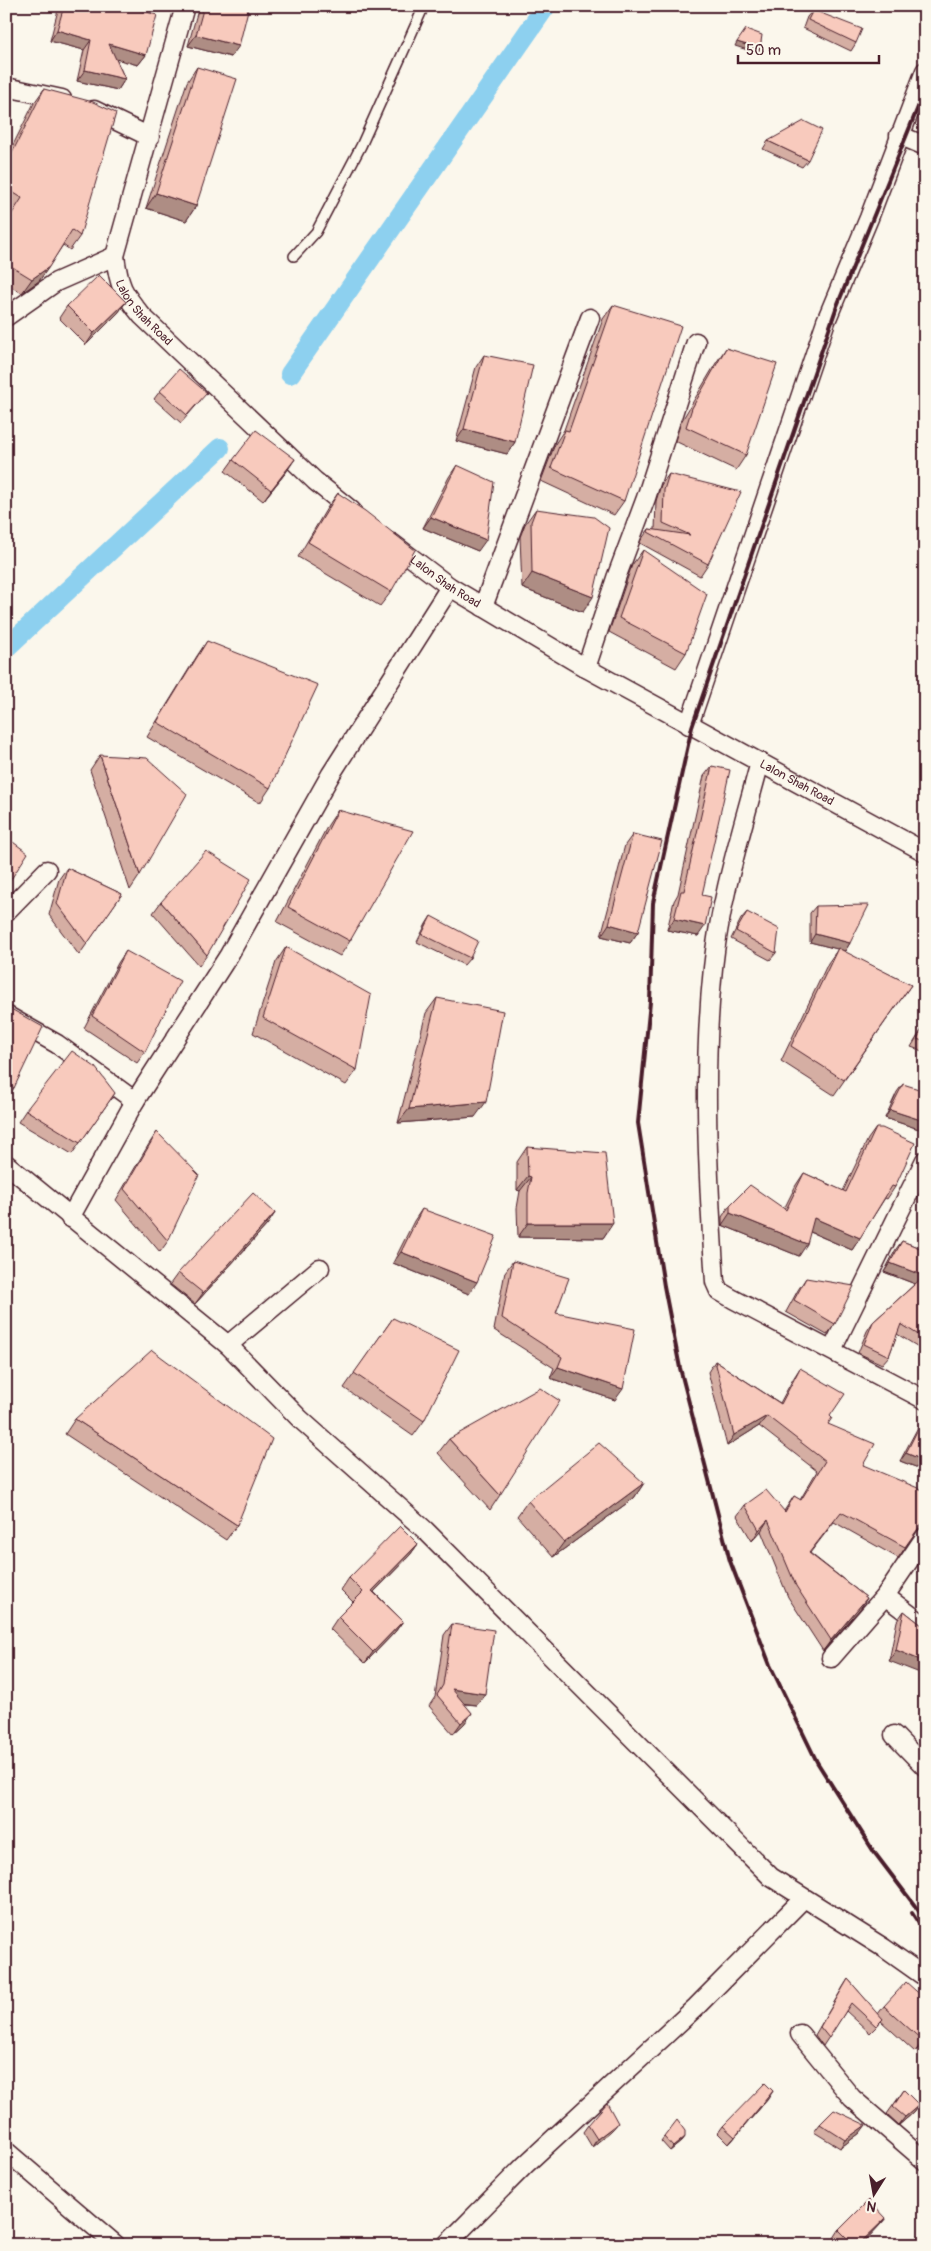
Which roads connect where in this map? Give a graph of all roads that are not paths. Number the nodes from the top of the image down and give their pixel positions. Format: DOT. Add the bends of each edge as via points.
graph roads {
  1 [pos="185,6"];
  2 [pos="424,6"];
  3 [pos="925,70"];
  4 [pos="6,86"];
  5 [pos="899,135"];
  6 [pos="150,137"];
  7 [pos="925,146"];
  8 [pos="115,256"];
  9 [pos="294,256"];
  10 [pos="6,317"];
  11 [pos="590,318"];
  12 [pos="696,342"];
  13 [pos="366,522"];
  14 [pos="381,534"];
  15 [pos="450,587"];
  16 [pos="483,607"];
  17 [pos="586,668"];
  18 [pos="688,725"];
  19 [pos="760,762"];
  20 [pos="924,849"];
  21 [pos="47,870"];
  22 [pos="6,912"];
  23 [pos="6,1015"];
  24 [pos="135,1101"];
  25 [pos="925,1160"];
  26 [pos="6,1164"];
  27 [pos="70,1218"];
  28 [pos="320,1268"];
  29 [pos="228,1345"];
  30 [pos="832,1350"];
  31 [pos="925,1400"];
  32 [pos="925,1537"];
  33 [pos="885,1596"];
  34 [pos="925,1626"];
  35 [pos="831,1658"];
  36 [pos="894,1735"];
  37 [pos="925,1766"];
  38 [pos="804,1899"];
  39 [pos="925,1977"];
  40 [pos="800,2034"];
  41 [pos="6,2151"];
  42 [pos="925,2161"];
  43 [pos="116,2245"];
  44 [pos="446,2245"];
  1 -- 6 [label="street, Lalon Shah Road"];
  2 -- 9 [label="lane" via="361,146 316,232"];
  3 -- 5 [label="street"];
  4 -- 6 [label="street" via="87,106"];
  5 -- 7 [label="street"];
  5 -- 18 [label="street" via="823,330"];
  6 -- 8 [label="street, Lalon Shah Road"];
  8 -- 10 [label="street" via="56,282"];
  8 -- 13 [label="street, Lalon Shah Road" via="118,282 142,316 315,481"];
  11 -- 16 [label="street"];
  12 -- 17 [label="street"];
  14 -- 15 [label="street, Lalon Shah Road"];
  15 -- 16 [label="street, Lalon Shah Road"];
  15 -- 24 [label="street" via="330,774 229,955"];
  16 -- 17 [label="street, Lalon Shah Road"];
  17 -- 18 [label="street, Lalon Shah Road"];
  18 -- 19 [label="street, Lalon Shah Road"];
  19 -- 20 [label="street, Lalon Shah Road"];
  19 -- 30 [label="street" via="729,879 713,966 706,1053 715,1282 719,1291"];
  21 -- 22 [label="street"];
  23 -- 24 [label="street" via="57,1044"];
  24 -- 27 [label="street"];
  25 -- 30 [label="street"];
  26 -- 27 [label="street"];
  27 -- 29 [label="street"];
  28 -- 29 [label="street"];
  29 -- 38 [label="street" via="300,1419 424,1530 771,1877"];
  30 -- 31 [label="street"];
  32 -- 33 [label="street"];
  33 -- 34 [label="street"];
  33 -- 35 [label="street"];
  36 -- 37 [label="street"];
  38 -- 39 [label="street"];
  38 -- 44 [label="street" via="696,2007 525,2165"];
  40 -- 42 [label="street" via="852,2098"];
  41 -- 43 [label="street"];
}
